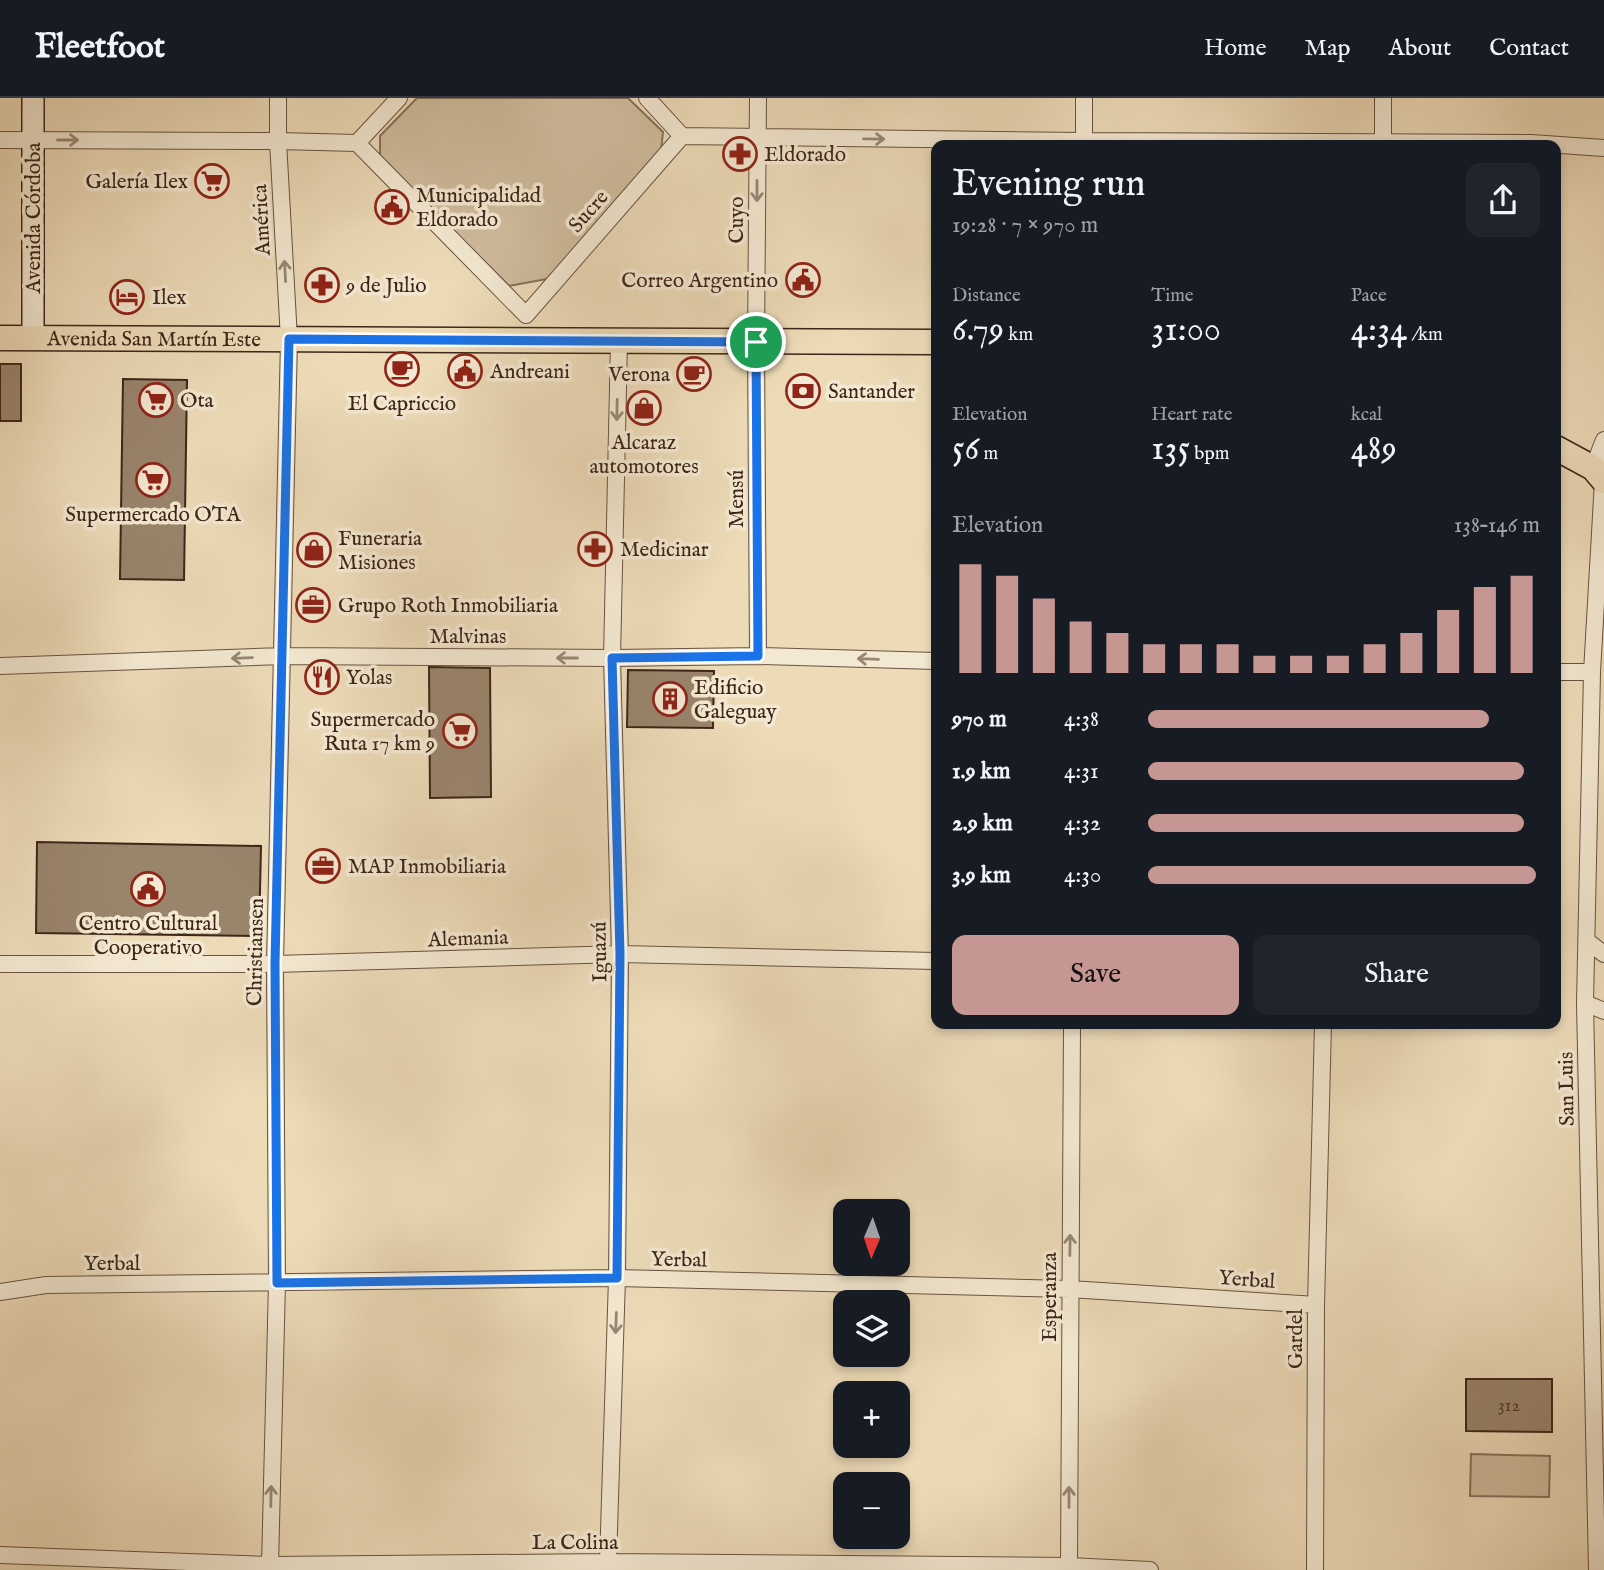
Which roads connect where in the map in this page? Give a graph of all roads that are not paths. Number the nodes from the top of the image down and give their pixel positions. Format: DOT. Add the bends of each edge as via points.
graph roads {
  1 [pos="33,98"];
  2 [pos="278,98"];
  3 [pos="399,98"];
  4 [pos="647,98"];
  5 [pos="758,98"];
  6 [pos="1084,98"];
  7 [pos="1383,98"];
  8 [pos="682,136"];
  9 [pos="757,137"];
  10 [pos="0,139"];
  11 [pos="33,139"];
  12 [pos="931,140"];
  13 [pos="1084,140"];
  14 [pos="1383,140"];
  15 [pos="278,141"];
  16 [pos="357,143"];
  17 [pos="1561,145"];
  18 [pos="1604,148"];
  19 [pos="526,315"];
  20 [pos="0,338"];
  21 [pos="33,338"];
  22 [pos="289,339"];
  23 [pos="527,341"];
  24 [pos="619,342"];
  25 [pos="756,342"];
  26 [pos="931,342"];
  27 [pos="1604,440"];
  28 [pos="1561,451"];
  29 [pos="1600,477"];
  30 [pos="282,656"];
  31 [pos="758,656"];
  32 [pos="612,658"];
  33 [pos="931,661"];
  34 [pos="0,666"];
  35 [pos="1561,672"];
  36 [pos="1592,672"];
  37 [pos="1587,941"];
  38 [pos="620,954"];
  39 [pos="1604,954"];
  40 [pos="931,961"];
  41 [pos="0,964"];
  42 [pos="275,964"];
  43 [pos="1585,1003"];
  44 [pos="1604,1011"];
  45 [pos="1073,1029"];
  46 [pos="1323,1029"];
  47 [pos="617,1278"];
  48 [pos="277,1283"];
  49 [pos="1070,1289"];
  50 [pos="0,1292"];
  51 [pos="1316,1305"];
  52 [pos="0,1555"];
  53 [pos="608,1562"];
  54 [pos="270,1565"];
  55 [pos="1068,1568"];
  56 [pos="1150,1570"];
  57 [pos="1315,1570"];
  58 [pos="1597,1570"];
  1 -- 11 [label="main road, Avenida Córdoba"];
  2 -- 15 [label="street, América"];
  3 -- 16 [label="street"];
  4 -- 8 [label="street"];
  5 -- 9 [label="street, Cuyo"];
  6 -- 13 [label="street"];
  7 -- 14 [label="street"];
  8 -- 9 [label="street"];
  8 -- 19 [label="street, Sucre"];
  9 -- 12 [label="street, one-way"];
  9 -- 25 [label="street, Cuyo, one-way"];
  10 -- 11 [label="street"];
  11 -- 15 [label="street, one-way"];
  11 -- 21 [label="main road, Avenida Córdoba"];
  15 -- 16 [label="street"];
  22 -- 15 [label="street, América, one-way"];
  16 -- 19 [label="street"];
  17 -- 18 [label="street"];
  19 -- 23 [label="street"];
  20 -- 21 [label="main road, Avenida San Martín Este"];
  21 -- 22 [label="main road, Avenida San Martín Este"];
  22 -- 23 [label="main road, Avenida San Martín Este"];
  22 -- 30 [label="street, Christiansen"];
  23 -- 24 [label="main road, Avenida San Martín Este"];
  24 -- 25 [label="main road, Avenida San Martín Este"];
  24 -- 32 [label="street, Iguazú, one-way"];
  25 -- 26 [label="main road, Avenida San Martín Este"];
  25 -- 31 [label="street, Mensú"];
  27 -- 29 [label="street, San Luis"];
  28 -- 29 [label="main road"];
  29 -- 36 [label="street, San Luis"];
  32 -- 30 [label="street, Malvinas, one-way"];
  30 -- 34 [label="street, Malvinas, one-way"];
  30 -- 42 [label="street, Christiansen"];
  31 -- 32 [label="street, Malvinas"];
  33 -- 31 [label="street, Malvinas, one-way"];
  32 -- 38 [label="street, Iguazú"];
  35 -- 36 [label="street"];
  36 -- 37 [label="street, San Luis"];
  37 -- 39 [label="street"];
  37 -- 43 [label="street, San Luis"];
  38 -- 40 [label="street, Alemania"];
  38 -- 42 [label="street, Alemania"];
  38 -- 47 [label="street, Iguazú"];
  41 -- 42 [label="street, Alemania"];
  42 -- 48 [label="street, Christiansen"];
  43 -- 44 [label="street"];
  43 -- 58 [label="street, San Luis"];
  49 -- 45 [label="street, Esperanza, one-way"];
  46 -- 51 [label="street, Gardel"];
  47 -- 48 [label="street, Yerbal"];
  47 -- 49 [label="street, Yerbal"];
  47 -- 53 [label="street, Iguazú, one-way"];
  48 -- 50 [label="street, Yerbal" via="46,1285"];
  54 -- 48 [label="street, Christiansen, one-way"];
  49 -- 51 [label="street, Yerbal"];
  55 -- 49 [label="street, Esperanza, one-way"];
  51 -- 57 [label="street, Gardel"];
  52 -- 54 [label="street, La Colina"];
  53 -- 54 [label="street, La Colina"];
  53 -- 55 [label="street, La Colina"];
  55 -- 56 [label="street, La Colina"];
}
